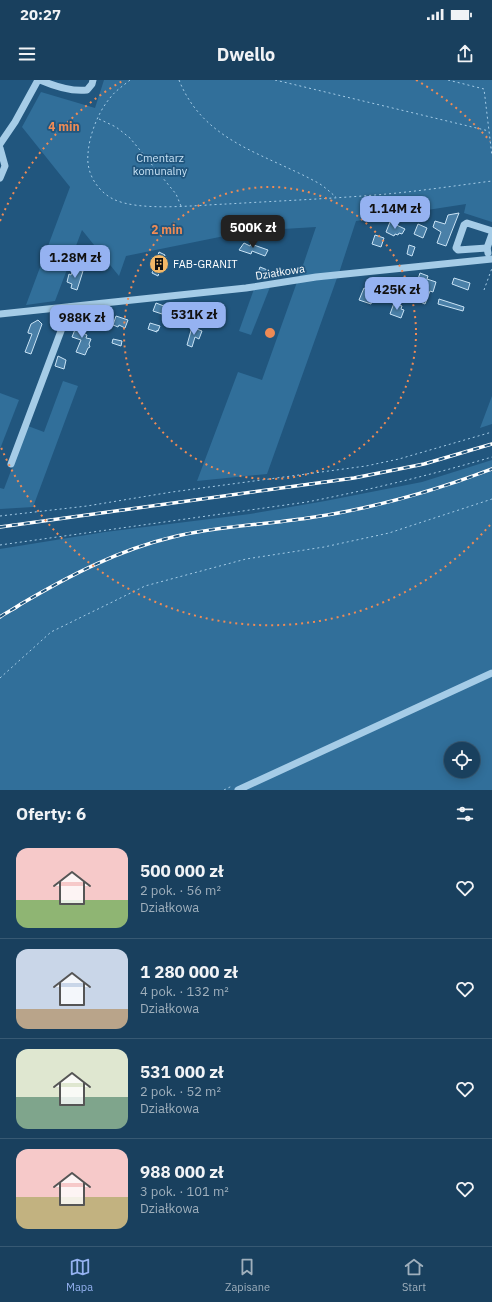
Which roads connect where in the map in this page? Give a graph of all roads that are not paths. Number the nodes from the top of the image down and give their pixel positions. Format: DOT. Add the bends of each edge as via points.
graph roads {
  1 [pos="39,80"];
  2 [pos="93,80"];
  3 [pos="54,83"];
  4 [pos="0,144"];
  5 [pos="0,148"];
  6 [pos="0,178"];
  7 [pos="492,231"];
  8 [pos="492,234"];
  9 [pos="487,248"];
  10 [pos="491,259"];
  11 [pos="70,306"];
  12 [pos="0,314"];
  13 [pos="11,464"];
  14 [pos="492,673"];
  15 [pos="238,790"];
  1 -- 3 [label="street"];
  1 -- 4 [label="street"];
  2 -- 3 [label="street" via="87,90 78,91"];
  5 -- 6 [label="street" via="5,166"];
  7 -- 9 [label="street" via="464,224 456,248"];
  8 -- 9 [label="street"];
  9 -- 10 [label="street"];
  10 -- 11 [label="street, Działkowa"];
  11 -- 12 [label="street, Działkowa"];
  11 -- 13 [label="street"];
  14 -- 15 [label="street"];
}
